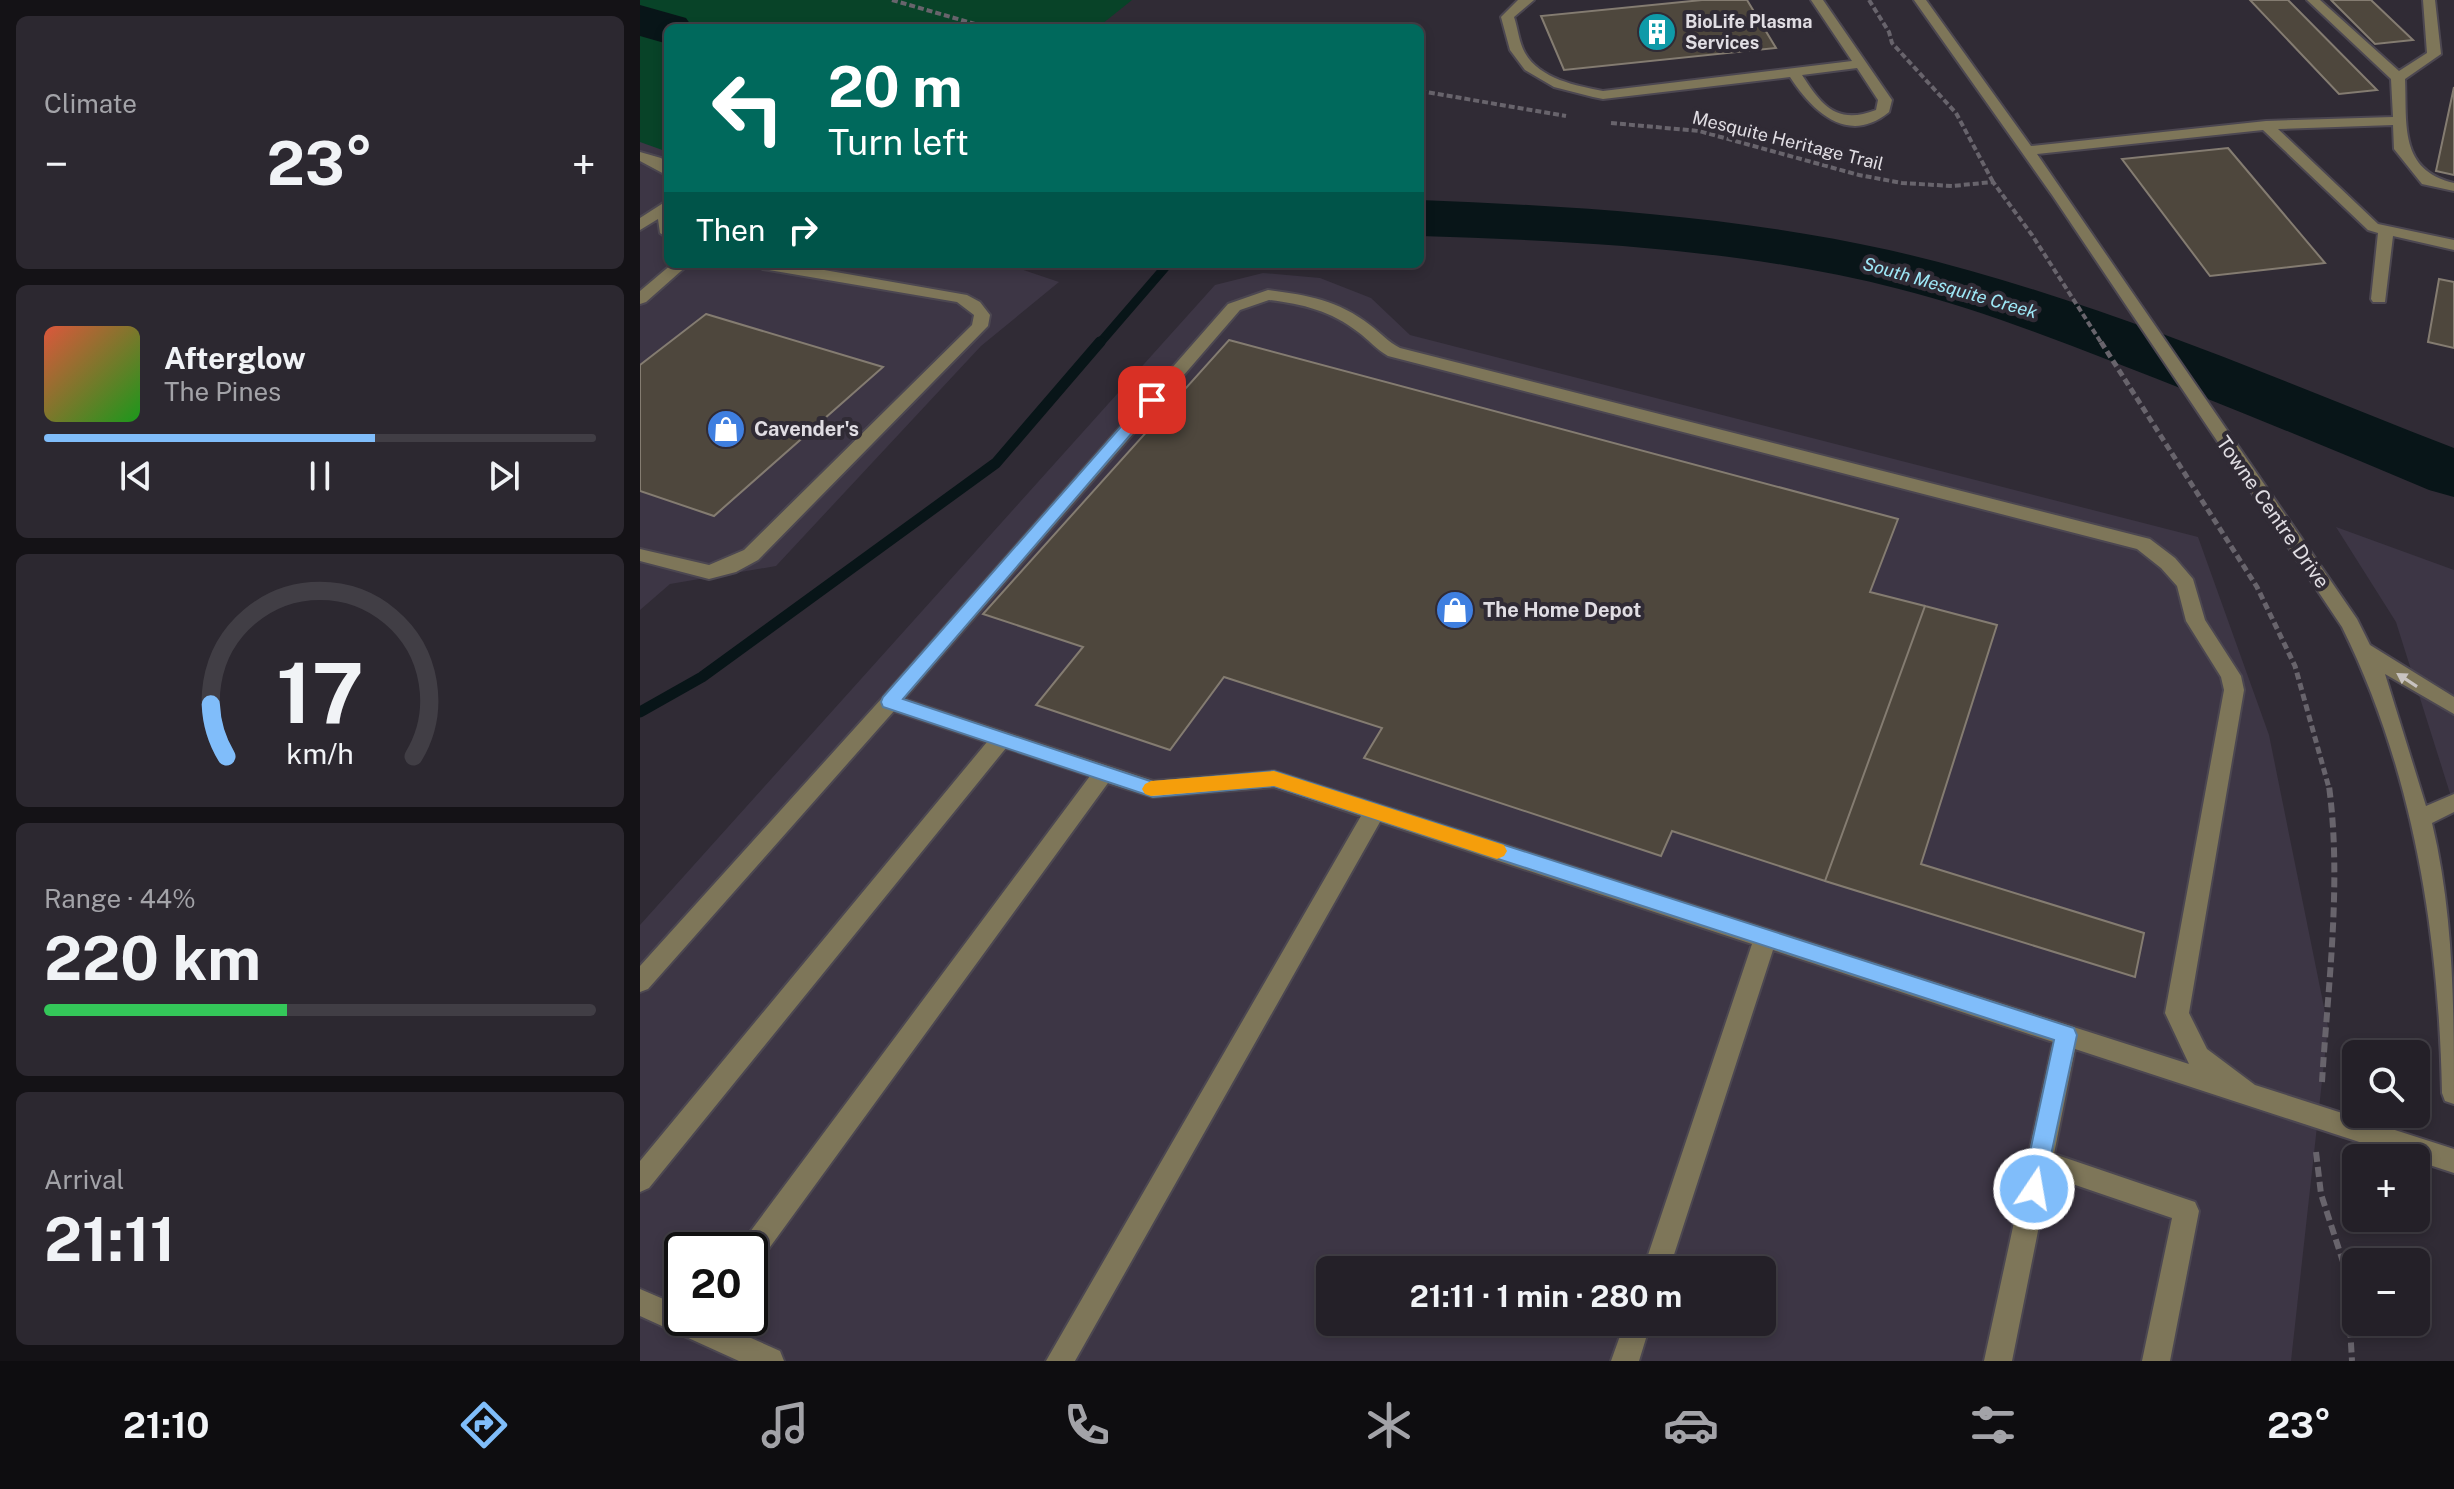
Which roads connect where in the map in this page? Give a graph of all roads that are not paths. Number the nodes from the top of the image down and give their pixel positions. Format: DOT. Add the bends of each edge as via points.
graph roads {
  1 [pos="1528,0"];
  2 [pos="1817,0"];
  3 [pos="1920,0"];
  4 [pos="2313,0"];
  5 [pos="2429,0"];
  6 [pos="1861,64"];
  7 [pos="1794,73"];
  8 [pos="2398,78"];
  9 [pos="2400,121"];
  10 [pos="2266,125"];
  11 [pos="2028,151"];
  12 [pos="640,156"];
  13 [pos="664,168"];
  14 [pos="2454,187"];
  15 [pos="664,210"];
  16 [pos="640,225"];
  17 [pos="2386,230"];
  18 [pos="2454,245"];
  19 [pos="676,268"];
  20 [pos="786,268"];
  21 [pos="640,299"];
  22 [pos="2379,299"];
  23 [pos="640,555"];
  24 [pos="2363,650"];
  25 [pos="890,702"];
  26 [pos="2454,706"];
  27 [pos="1002,739"];
  28 [pos="1103,774"];
  29 [pos="2454,802"];
  30 [pos="1375,811"];
  31 [pos="2420,819"];
  32 [pos="1766,937"];
  33 [pos="640,982"];
  34 [pos="2066,1035"];
  35 [pos="2454,1085"];
  36 [pos="2246,1092"];
  37 [pos="2454,1093"];
  38 [pos="2040,1161"];
  39 [pos="2454,1161"];
  40 [pos="640,1180"];
  41 [pos="765,1232"];
  42 [pos="1661,1256"];
  43 [pos="640,1302"];
  44 [pos="664,1310"];
  45 [pos="724,1336"];
  46 [pos="1633,1336"];
  47 [pos="770,1361"];
  48 [pos="1060,1361"];
  49 [pos="1625,1361"];
  50 [pos="1998,1361"];
  51 [pos="2156,1361"];
  1 -- 7 [label="street" via="1507,17 1521,58 1542,76 1575,90 1603,95"];
  2 -- 6 [label="street"];
  3 -- 11 [label="street, Towne Centre Drive"];
  4 -- 8 [label="street"];
  5 -- 8 [label="street" via="2434,54"];
  6 -- 7 [label="street"];
  6 -- 7 [label="street" via="1885,100 1882,112 1862,122 1836,120 1813,103"];
  8 -- 9 [label="street"];
  9 -- 10 [label="street"];
  9 -- 14 [label="street" via="2401,149 2418,170 2427,181"];
  10 -- 11 [label="street"];
  10 -- 17 [label="street" via="2373,227"];
  11 -- 24 [label="street, Towne Centre Drive"];
  12 -- 13 [label="street"];
  15 -- 16 [label="street"];
  17 -- 18 [label="street"];
  17 -- 22 [label="street"];
  19 -- 21 [label="street"];
  20 -- 23 [label="street" via="961,298 982,315 980,326 751,555 709,572"];
  26 -- 24 [label="street, one-way"];
  24 -- 31 [label="street, Towne Centre Drive" via="2378,680"];
  25 -- 27 [label="street"];
  25 -- 33 [label="street"];
  25 -- 36 [label="street" via="1234,307 1268,295 1316,301 1394,352 2143,544 2168,563 2186,584 2196,621 2231,676 2234,690 2177,1013 2198,1057"];
  27 -- 28 [label="street"];
  27 -- 40 [label="street"];
  28 -- 30 [label="street" via="1153,789 1274,779"];
  28 -- 41 [label="street"];
  29 -- 31 [label="street"];
  30 -- 32 [label="street"];
  30 -- 48 [label="street"];
  31 -- 35 [label="street, Towne Centre Drive" via="2430,854 2452,1008"];
  32 -- 34 [label="street"];
  32 -- 42 [label="street"];
  34 -- 36 [label="street"];
  34 -- 38 [label="street"];
  35 -- 37 [label="street, Towne Centre Drive"];
  36 -- 39 [label="street"];
  38 -- 50 [label="street"];
  38 -- 51 [label="street" via="2186,1211"];
  43 -- 44 [label="street"];
  45 -- 47 [label="street"];
  46 -- 49 [label="street"];
}
